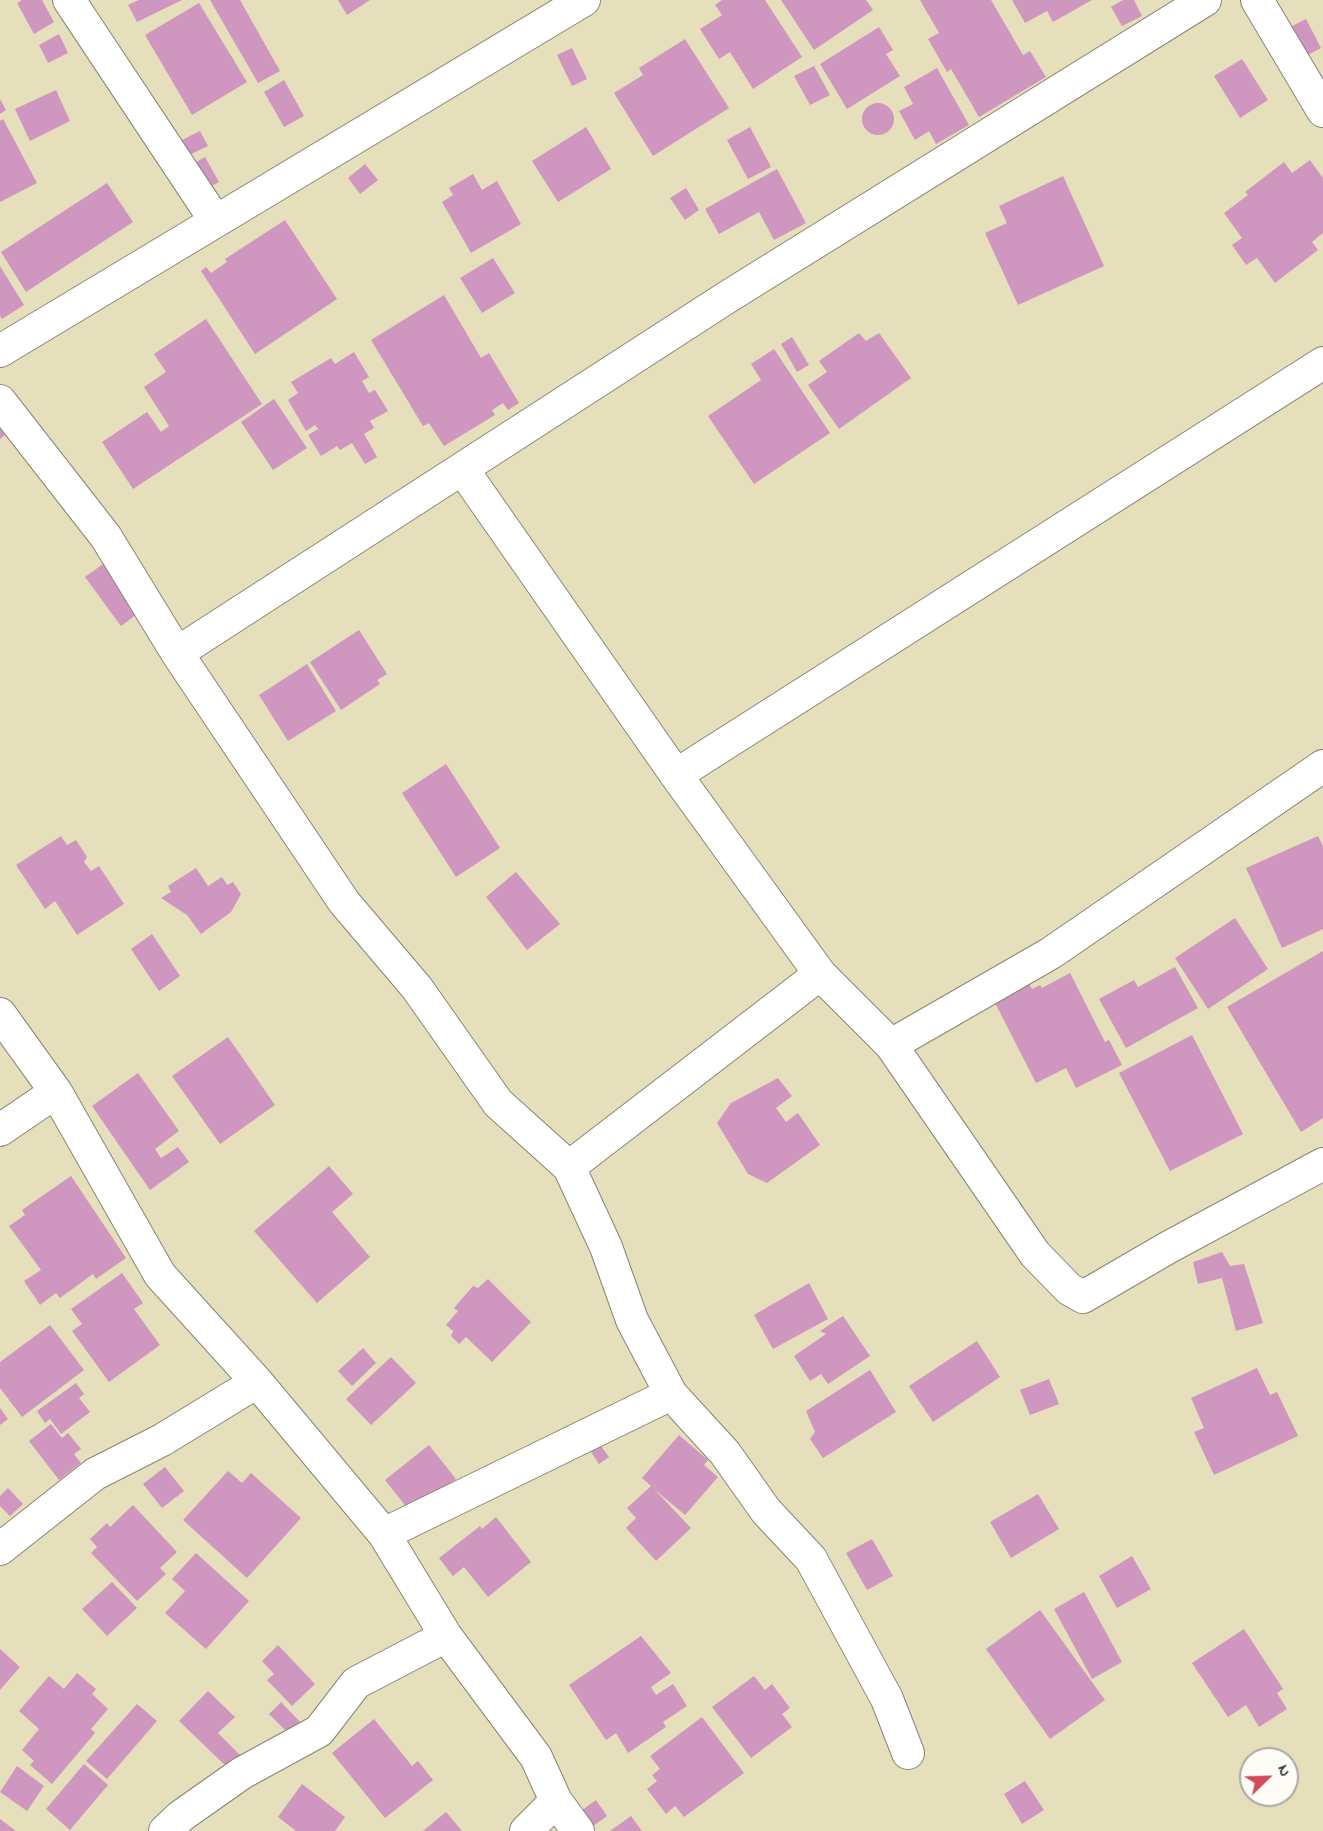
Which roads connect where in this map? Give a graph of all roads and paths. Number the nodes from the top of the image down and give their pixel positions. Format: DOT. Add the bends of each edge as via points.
graph roads {
  1 [pos="69,0"];
  2 [pos="584,0"];
  3 [pos="1205,0"];
  4 [pos="1257,0"];
  5 [pos="1323,111"];
  6 [pos="215,220"];
  7 [pos="0,351"];
  8 [pos="1323,363"];
  9 [pos="0,401"];
  10 [pos="463,470"];
  11 [pos="177,653"];
  12 [pos="1323,766"];
  13 [pos="676,775"];
  14 [pos="820,974"];
  15 [pos="0,1014"];
  16 [pos="891,1045"];
  17 [pos="56,1092"];
  18 [pos="0,1130"];
  19 [pos="1323,1164"];
  20 [pos="569,1167"];
  21 [pos="257,1383"];
  22 [pos="671,1394"];
  23 [pos="384,1534"];
  24 [pos="0,1550"];
  25 [pos="446,1636"];
  26 [pos="909,1753"];
  27 [pos="556,1801"];
  28 [pos="165,1831"];
  29 [pos="526,1831"];
  30 [pos="578,1831"];
  1 -- 6 [label="street"];
  2 -- 6 [label="street"];
  3 -- 10 [label="street" via="748,284"];
  4 -- 5 [label="street"];
  6 -- 7 [label="street"];
  8 -- 13 [label="street"];
  9 -- 11 [label="street" via="106,537"];
  10 -- 11 [label="street"];
  10 -- 13 [label="street"];
  11 -- 20 [label="street" via="344,902 417,988 498,1103"];
  12 -- 16 [label="street" via="1051,953"];
  13 -- 14 [label="street"];
  14 -- 16 [label="street"];
  14 -- 20 [label="street"];
  15 -- 17 [label="street"];
  16 -- 19 [label="street" via="1035,1254 1069,1289 1083,1297"];
  17 -- 18 [label="street"];
  17 -- 21 [label="street" via="160,1275"];
  20 -- 22 [label="street" via="606,1247 632,1320"];
  21 -- 23 [label="street"];
  21 -- 24 [label="street" via="162,1440 95,1474"];
  22 -- 23 [label="street"];
  22 -- 26 [label="street" via="725,1453 766,1511 811,1559 887,1699"];
  23 -- 25 [label="street"];
  25 -- 27 [label="street" via="536,1757"];
  25 -- 28 [label="street" via="356,1683 319,1731 242,1773"];
  27 -- 29 [label="street"];
  27 -- 30 [label="street"];
}
